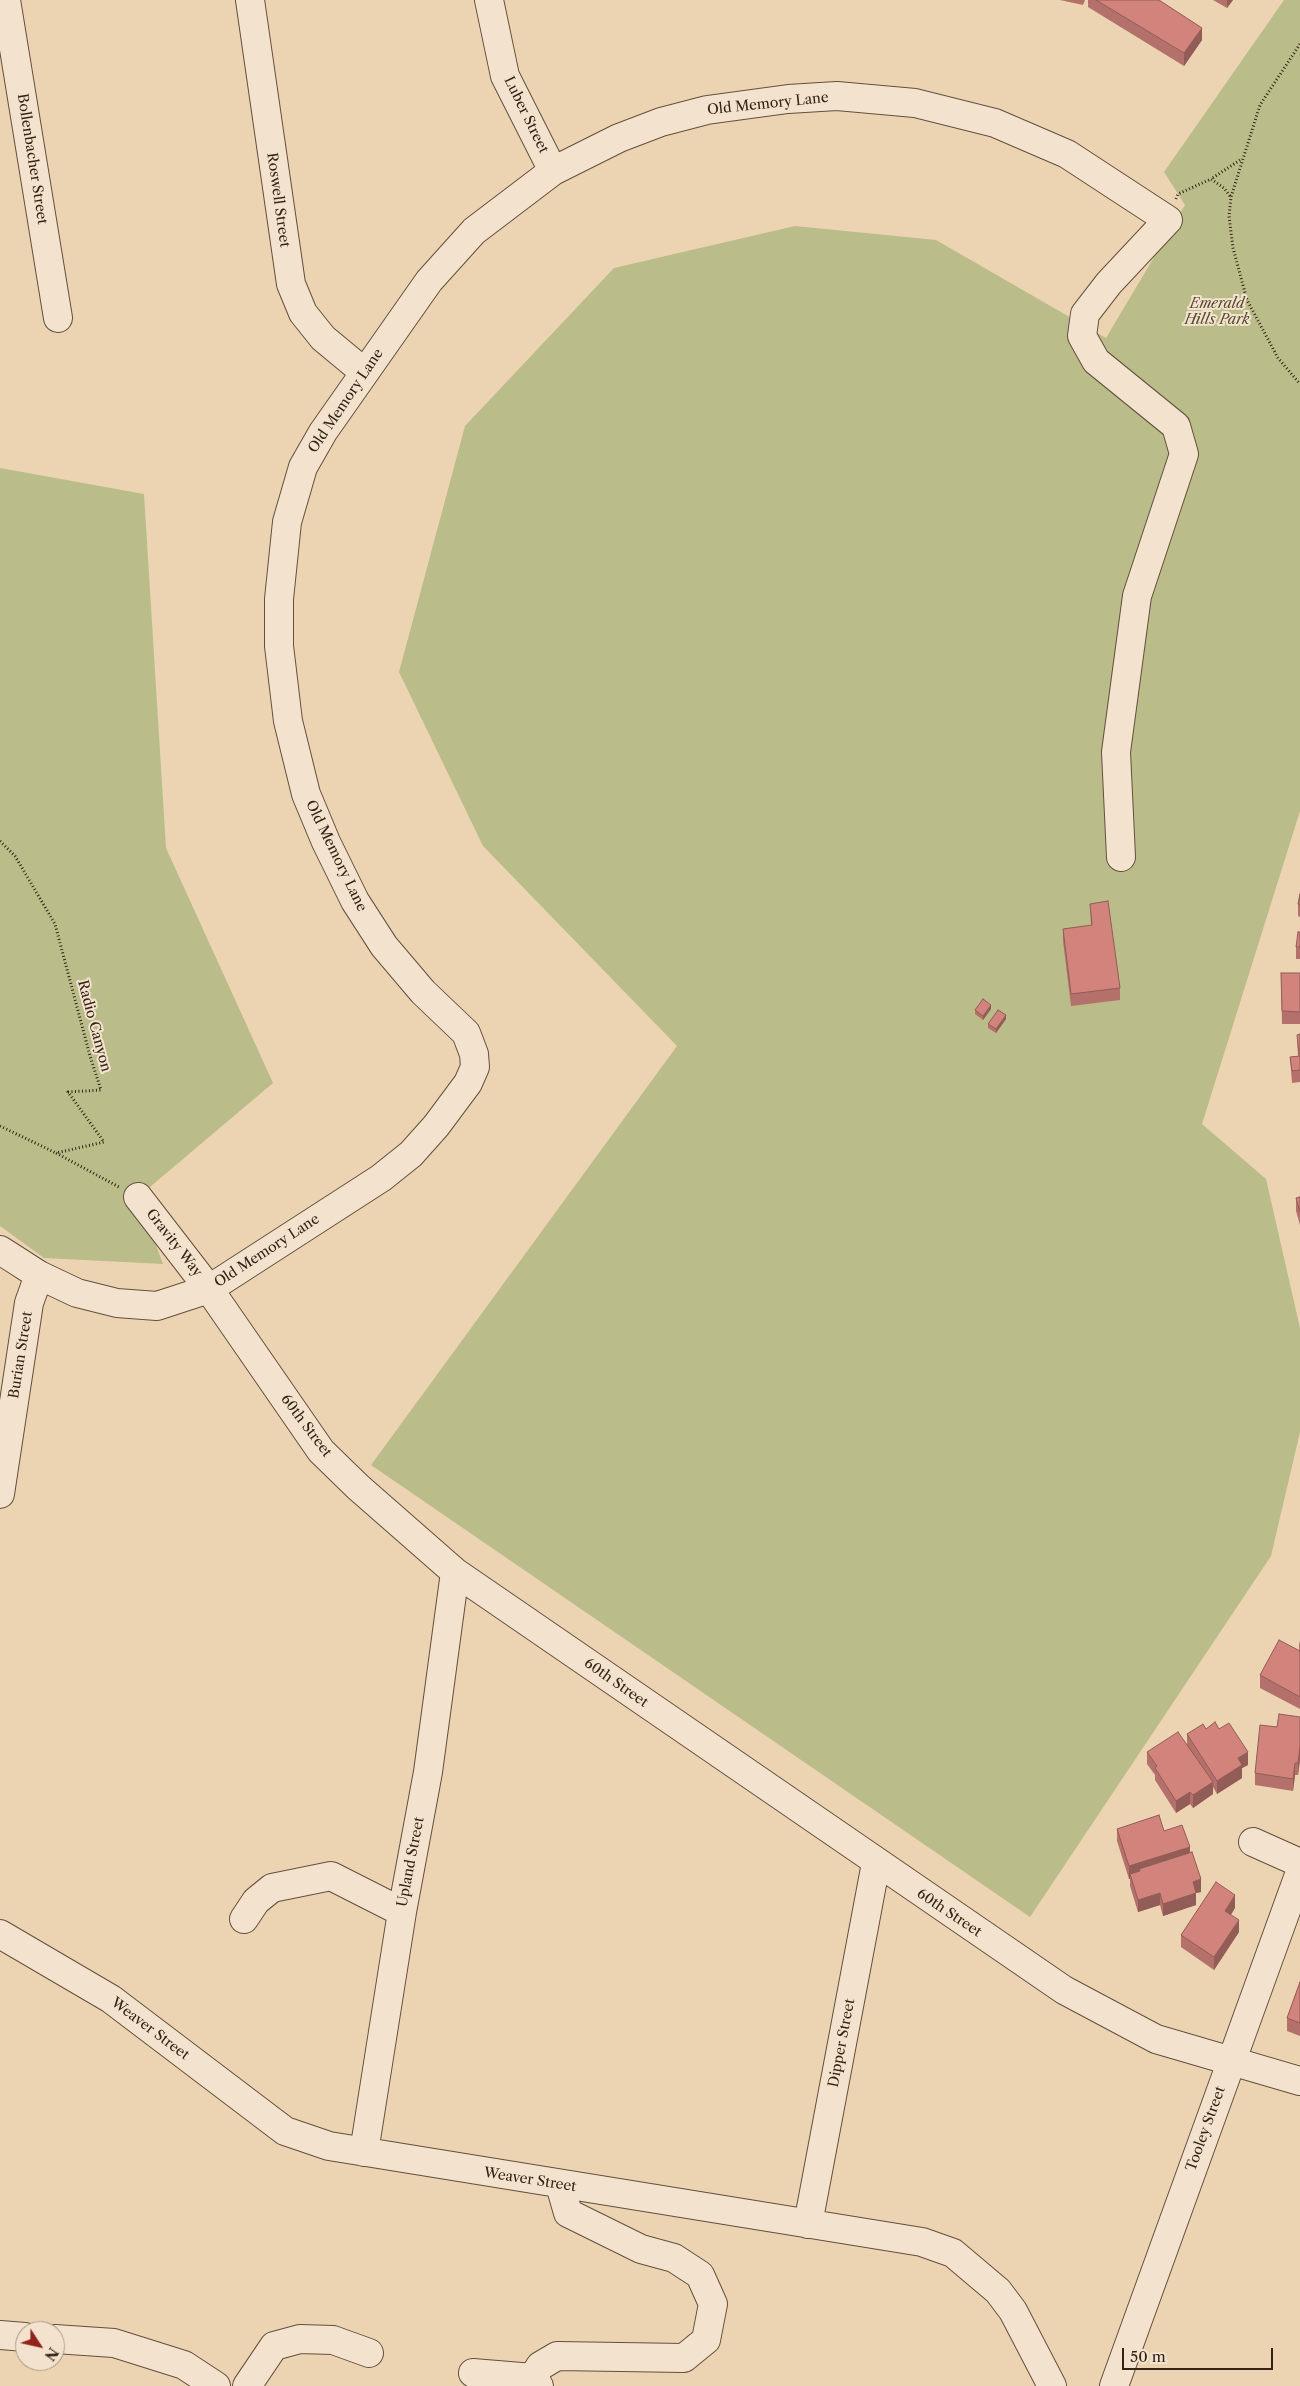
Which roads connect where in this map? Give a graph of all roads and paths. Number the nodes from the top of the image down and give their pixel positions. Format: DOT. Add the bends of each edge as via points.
graph roads {
  1 [pos="6,0"];
  2 [pos="250,0"];
  3 [pos="489,0"];
  4 [pos="1300,44"];
  5 [pos="1241,160"];
  6 [pos="553,171"];
  7 [pos="1211,180"];
  8 [pos="1230,197"];
  9 [pos="1168,220"];
  10 [pos="58,318"];
  11 [pos="364,372"];
  12 [pos="1300,384"];
  13 [pos="0,841"];
  14 [pos="1121,857"];
  15 [pos="0,1126"];
  16 [pos="56,1153"];
  17 [pos="138,1197"];
  18 [pos="0,1250"];
  19 [pos="39,1275"];
  20 [pos="209,1289"];
  21 [pos="0,1494"];
  22 [pos="455,1572"];
  23 [pos="1253,1842"];
  24 [pos="876,1863"];
  25 [pos="1300,1863"];
  26 [pos="1300,1872"];
  27 [pos="402,1912"];
  28 [pos="244,1920"];
  29 [pos="0,1934"];
  30 [pos="1230,2062"];
  31 [pos="1300,2081"];
  32 [pos="364,2152"];
  33 [pos="560,2185"];
  34 [pos="808,2224"];
  35 [pos="0,2335"];
  36 [pos="15,2336"];
  37 [pos="65,2340"];
  38 [pos="369,2353"];
  39 [pos="472,2373"];
  40 [pos="536,2382"];
  41 [pos="216,2386"];
  42 [pos="247,2386"];
  43 [pos="1052,2386"];
  44 [pos="1114,2386"];
  1 -- 10 [label="street, Bollenbacher Street"];
  2 -- 11 [label="street, Roswell Street" via="290,284 303,313 323,338"];
  3 -- 6 [label="street, Luber Street" via="505,76"];
  4 -- 5 [label="path" via="1260,105"];
  5 -- 7 [label="path"];
  5 -- 8 [label="path"];
  6 -- 9 [label="street, Old Memory Lane" via="619,138 678,117 734,105 837,96 915,103 995,123 1067,154"];
  6 -- 11 [label="street, Old Memory Lane" via="474,230 429,281"];
  7 -- 8 [label="path" via="1224,188"];
  7 -- 9 [label="path" via="1178,194"];
  8 -- 12 [label="path" via="1233,248 1248,300 1278,358"];
  9 -- 14 [label="street" via="1109,283 1085,314 1082,336 1096,361 1176,426 1184,454 1137,596 1116,752"];
  11 -- 20 [label="street, Old Memory Lane" via="303,468 288,522 279,599 278,646 288,721 306,794 355,902 384,946 423,992 466,1033 474,1054 474,1067 468,1083 411,1154 381,1178"];
  13 -- 16 [label="path, Radio Canyon" via="16,856 56,924 101,1090 68,1092 104,1142"];
  15 -- 16 [label="path"];
  16 -- 17 [label="path"];
  17 -- 20 [label="street, Gravity Way"];
  18 -- 19 [label="street"];
  19 -- 20 [label="street" via="77,1294 116,1303 157,1306"];
  19 -- 21 [label="street, Burian Street" via="29,1304"];
  20 -- 22 [label="street, 60th Street" via="321,1450"];
  22 -- 24 [label="street, 60th Street"];
  22 -- 27 [label="street, Upland Street" via="428,1772"];
  23 -- 25 [label="street"];
  24 -- 30 [label="street, 60th Street" via="1064,1990 1156,2039"];
  24 -- 34 [label="street, Dipper Street"];
  26 -- 30 [label="street, Tooley Street"];
  27 -- 28 [label="street" via="331,1876 272,1888 256,1901"];
  27 -- 32 [label="street, Upland Street"];
  29 -- 32 [label="street, Weaver Street" via="111,1999 285,2131 329,2146"];
  30 -- 31 [label="street, 60th Street"];
  30 -- 44 [label="street, Tooley Street"];
  32 -- 33 [label="street, Weaver Street"];
  33 -- 34 [label="street, Weaver Street"];
  33 -- 40 [label="street" via="568,2212 641,2249 674,2258 700,2275 713,2304 706,2340 684,2358 557,2356 540,2366"];
  34 -- 43 [label="street, Weaver Street" via="922,2242 953,2253 998,2290 1013,2311"];
  35 -- 36 [label="street"];
  37 -- 41 [label="street" via="114,2343 184,2365"];
  38 -- 42 [label="street" via="333,2340 300,2339 274,2346"];
  39 -- 40 [label="street"];
}
